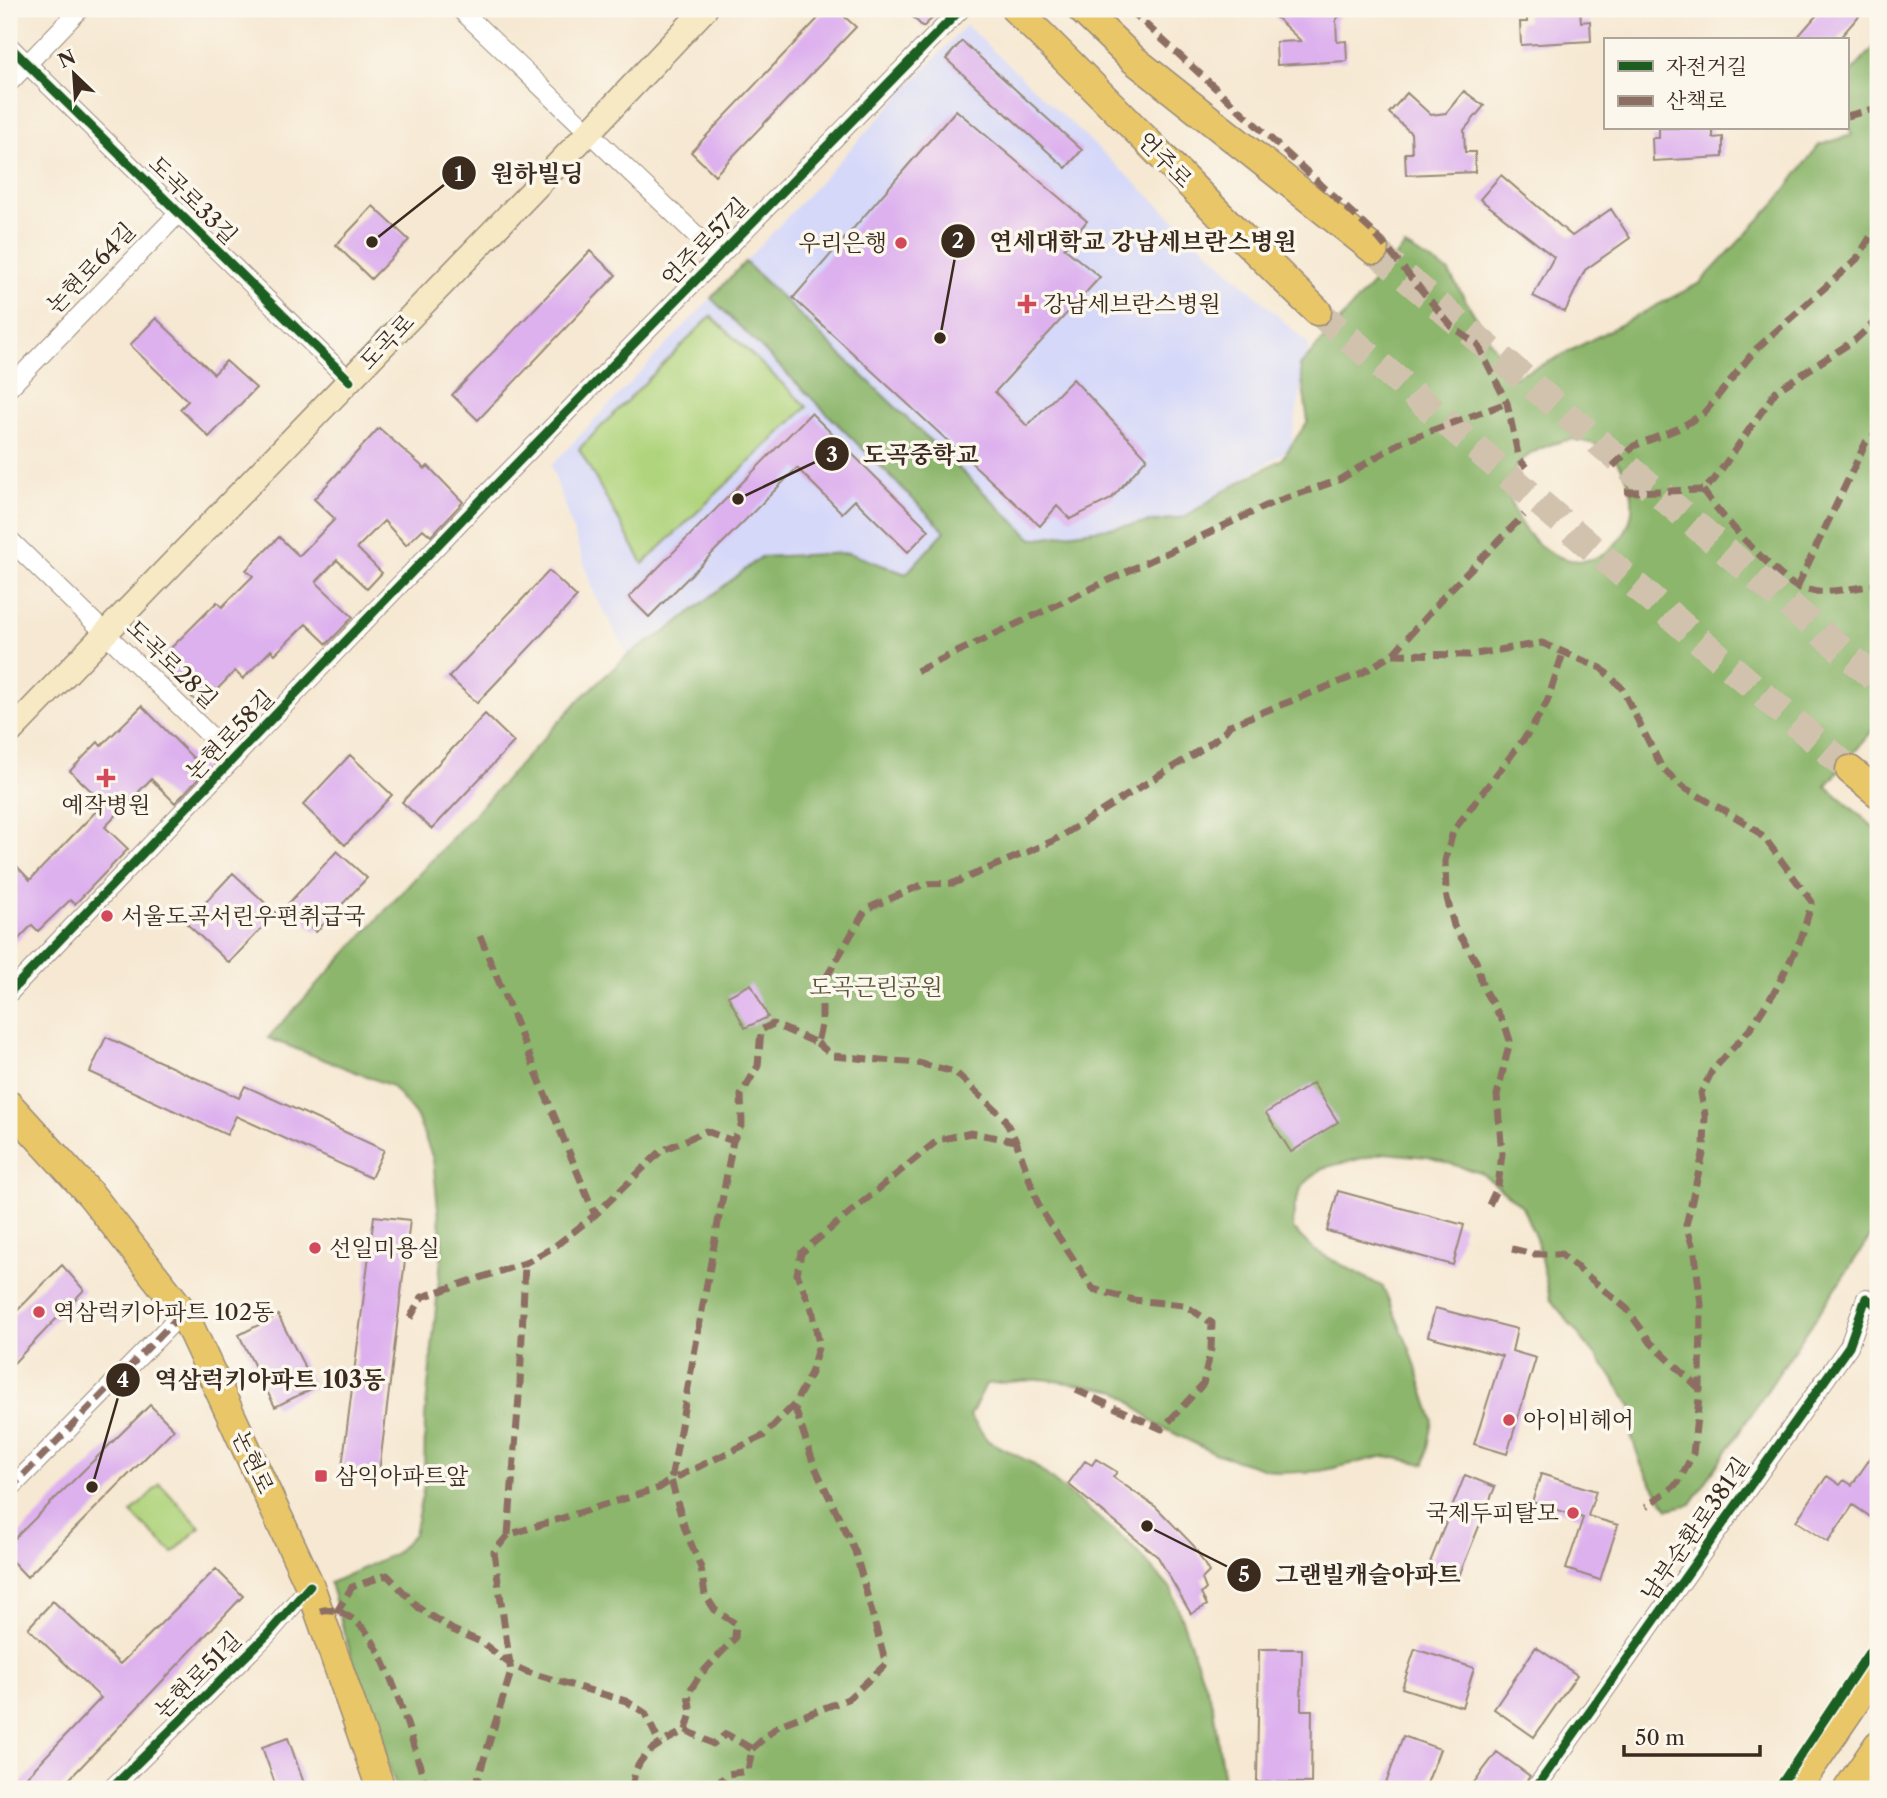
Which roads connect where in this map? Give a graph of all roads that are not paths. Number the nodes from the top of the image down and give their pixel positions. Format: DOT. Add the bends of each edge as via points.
graph roads {
  1 [pos="80,9"];
  2 [pos="460,9"];
  3 [pos="705,9"];
  4 [pos="961,9"];
  5 [pos="1015,9"];
  6 [pos="1081,9"];
  7 [pos="9,46"];
  8 [pos="27,64"];
  9 [pos="9,83"];
  10 [pos="589,132"];
  11 [pos="179,213"];
  12 [pos="1374,250"];
  13 [pos="718,256"];
  14 [pos="1317,311"];
  15 [pos="350,381"];
  16 [pos="9,388"];
  17 [pos="478,503"];
  18 [pos="9,539"];
  19 [pos="105,632"];
  20 [pos="9,733"];
  21 [pos="234,759"];
  22 [pos="1850,769"];
  23 [pos="1878,793"];
  24 [pos="9,993"];
  25 [pos="9,1105"];
  26 [pos="1878,1306"];
  27 [pos="183,1312"];
  28 [pos="9,1490"];
  29 [pos="310,1586"];
  30 [pos="1878,1668"];
  31 [pos="1878,1745"];
  32 [pos="111,1789"];
  33 [pos="381,1789"];
  34 [pos="1535,1789"];
  35 [pos="1796,1789"];
  36 [pos="1848,1789"];
  1 -- 8 [label="street"];
  2 -- 10 [label="street"];
  3 -- 10 [label="main road, 도곡로"];
  4 -- 13 [label="street, 언주로57길"];
  5 -- 14 [label="main road, 언주로"];
  6 -- 12 [label="main road" via="1133,59"];
  7 -- 8 [label="street, 도곡로33길"];
  8 -- 9 [label="street"];
  8 -- 11 [label="street, 도곡로33길"];
  10 -- 13 [label="street"];
  10 -- 15 [label="main road, 도곡로"];
  11 -- 15 [label="street, 도곡로33길"];
  11 -- 16 [label="street, 논현로64길"];
  13 -- 17 [label="street, 언주로57길"];
  15 -- 19 [label="main road, 도곡로"];
  17 -- 21 [label="street, 논현로58길"];
  18 -- 19 [label="street, 도곡로28길"];
  19 -- 20 [label="main road, 도곡로"];
  19 -- 21 [label="street, 도곡로28길"];
  21 -- 24 [label="street, 논현로58길"];
  22 -- 23 [label="main road"];
  25 -- 27 [label="main road, 논현로" via="91,1195"];
  26 -- 34 [label="street, 남부순환로381길" via="1866,1298 1849,1346"];
  27 -- 28 [label="street"];
  27 -- 29 [label="main road, 논현로"];
  29 -- 32 [label="street, 논현로51길" via="268,1634"];
  29 -- 33 [label="main road, 논현로"];
  30 -- 35 [label="main road"];
  31 -- 36 [label="main road"];
}
